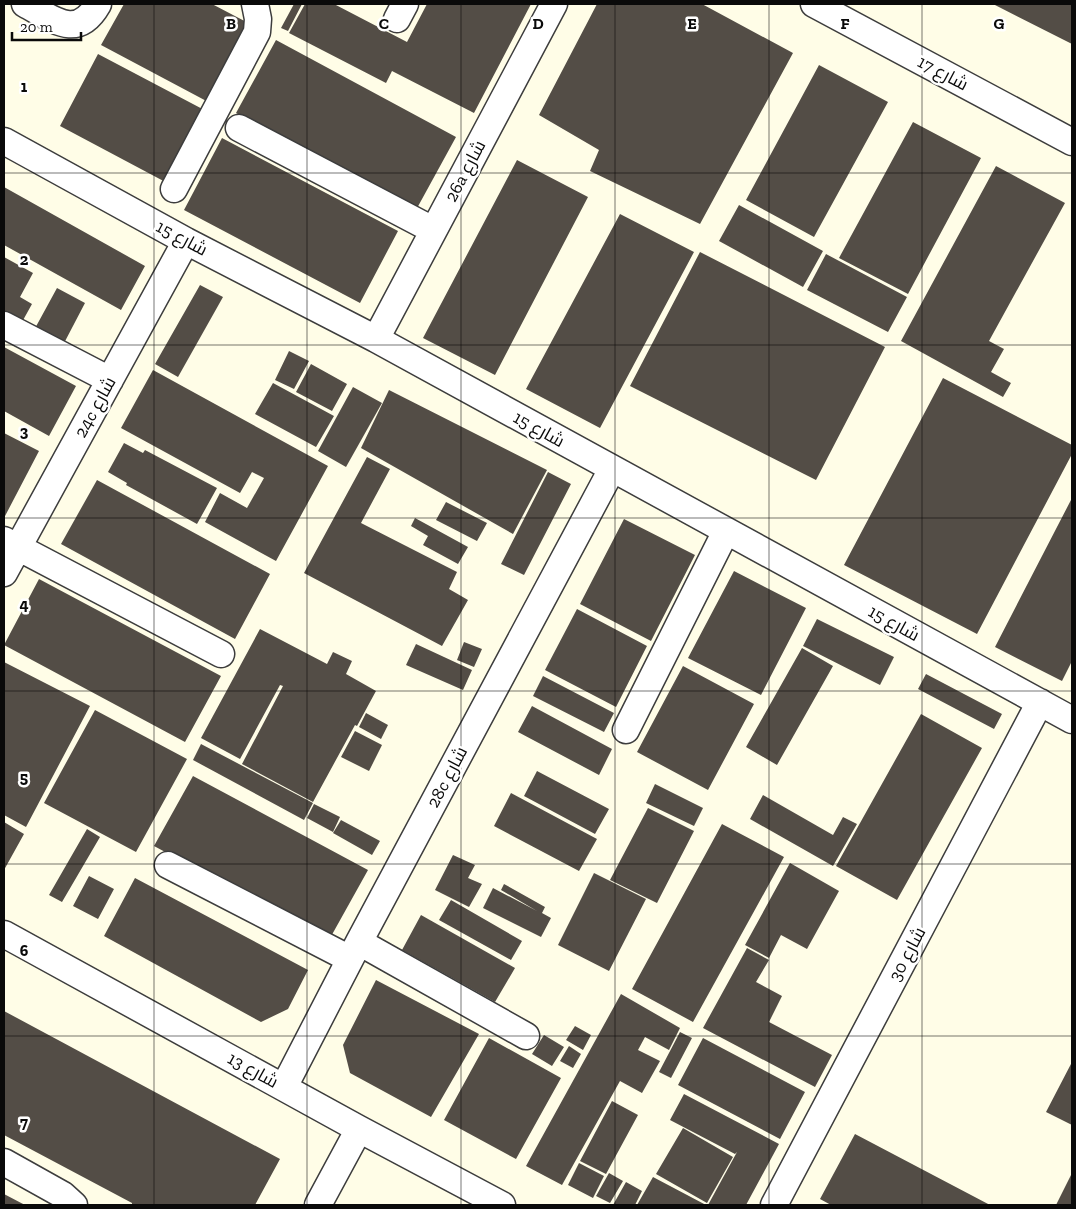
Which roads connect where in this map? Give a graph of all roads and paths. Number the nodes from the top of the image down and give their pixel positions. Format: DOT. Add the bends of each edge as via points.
graph roads {
  1 [pos="25,4"];
  2 [pos="98,4"];
  3 [pos="255,4"];
  4 [pos="554,4"];
  5 [pos="814,4"];
  6 [pos="239,128"];
  7 [pos="4,141"];
  8 [pos="1072,142"];
  9 [pos="174,189"];
  10 [pos="434,230"];
  11 [pos="186,241"];
  12 [pos="4,325"];
  13 [pos="376,339"];
  14 [pos="110,380"];
  15 [pos="612,469"];
  16 [pos="726,531"];
  17 [pos="11,543"];
  18 [pos="4,574"];
  19 [pos="221,654"];
  20 [pos="1040,702"];
  21 [pos="1072,720"];
  22 [pos="626,730"];
  23 [pos="168,865"];
  24 [pos="4,934"];
  25 [pos="354,951"];
  26 [pos="526,1036"];
  27 [pos="284,1088"];
  28 [pos="359,1129"];
  29 [pos="4,1162"];
  30 [pos="74,1205"];
  31 [pos="318,1205"];
  32 [pos="502,1205"];
  33 [pos="774,1205"];
  1 -- 2 [label="street" via="67,25 88,19"];
  3 -- 9 [label="street" via="257,32"];
  4 -- 10 [label="street, 26a شارع"];
  5 -- 8 [label="street, شارع 17"];
  6 -- 10 [label="street"];
  7 -- 11 [label="street, شارع 15"];
  10 -- 13 [label="street, 26a شارع"];
  11 -- 13 [label="street, شارع 15"];
  11 -- 14 [label="street, 24c شارع"];
  12 -- 14 [label="street"];
  13 -- 15 [label="street, شارع 15"];
  14 -- 17 [label="street, 24c شارع"];
  15 -- 16 [label="street, شارع 15"];
  15 -- 25 [label="street, 28c شارع"];
  16 -- 20 [label="street, شارع 15"];
  16 -- 22 [label="street"];
  17 -- 18 [label="street, 24c شارع"];
  17 -- 19 [label="street"];
  20 -- 21 [label="street, شارع 15"];
  20 -- 33 [label="street, شارع 30"];
  23 -- 25 [label="street"];
  24 -- 27 [label="street, شارع 13"];
  25 -- 26 [label="street"];
  25 -- 27 [label="street, 28c شارع"];
  27 -- 28 [label="street, شارع 13"];
  28 -- 31 [label="street"];
  28 -- 32 [label="street, شارع 13"];
  29 -- 30 [label="street" via="63,1195"];
}
